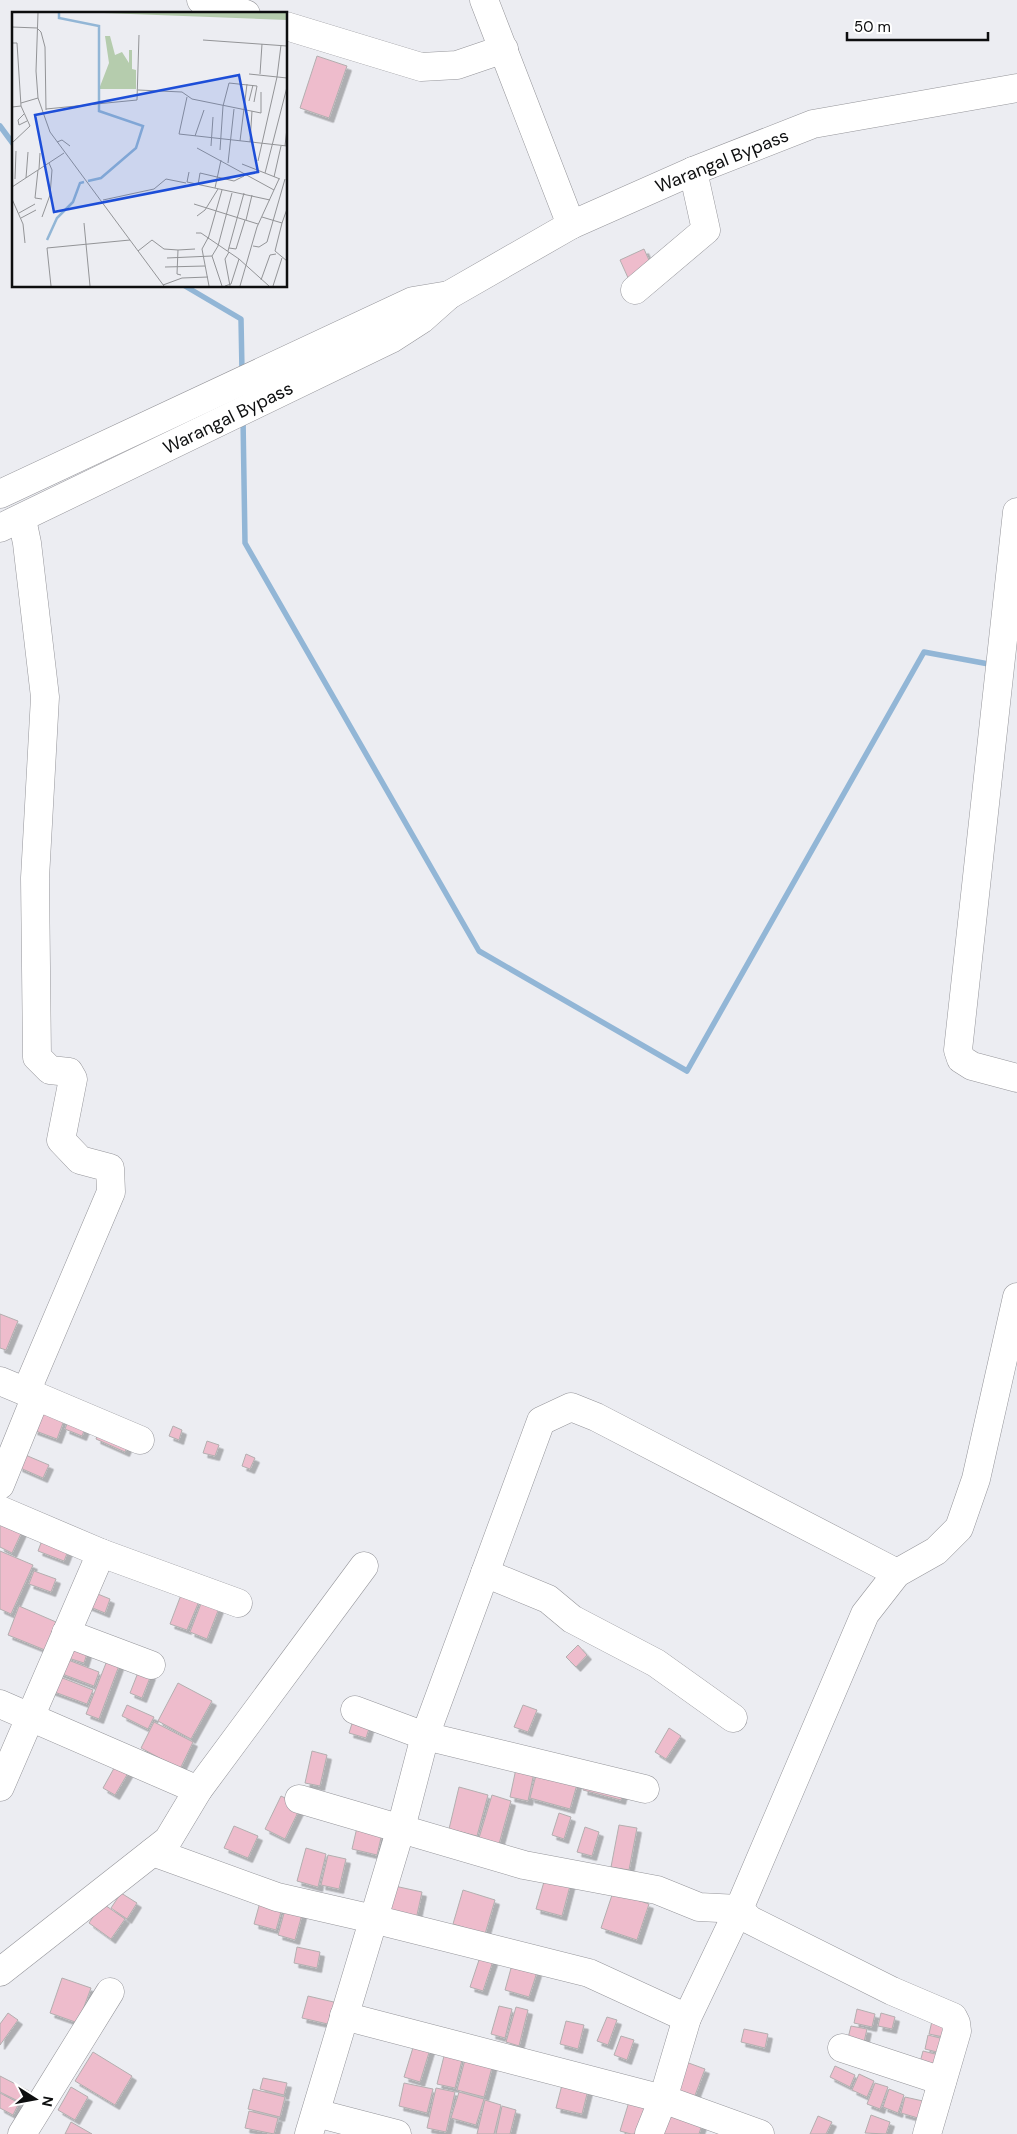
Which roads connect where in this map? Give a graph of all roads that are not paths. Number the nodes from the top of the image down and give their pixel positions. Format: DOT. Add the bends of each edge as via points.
graph roads {
  1 [pos="201,0"];
  2 [pos="484,0"];
  3 [pos="240,12"];
  4 [pos="288,27"];
  5 [pos="504,49"];
  6 [pos="1013,93"];
  7 [pos="693,171"];
  8 [pos="572,225"];
  9 [pos="635,290"];
  10 [pos="319,359"];
  11 [pos="0,494"];
  12 [pos="1017,512"];
  13 [pos="11,524"];
  14 [pos="1017,1078"];
  15 [pos="1017,1297"];
  16 [pos="0,1381"];
  17 [pos="31,1394"];
  18 [pos="140,1440"];
  19 [pos="0,1485"];
  20 [pos="0,1510"];
  21 [pos="101,1552"];
  22 [pos="364,1566"];
  23 [pos="485,1573"];
  24 [pos="897,1573"];
  25 [pos="238,1603"];
  26 [pos="66,1633"];
  27 [pos="151,1665"];
  28 [pos="0,1704"];
  29 [pos="355,1710"];
  30 [pos="30,1716"];
  31 [pos="733,1718"];
  32 [pos="425,1736"];
  33 [pos="0,1787"];
  34 [pos="645,1789"];
  35 [pos="198,1790"];
  36 [pos="299,1799"];
  37 [pos="401,1828"];
  38 [pos="153,1852"];
  39 [pos="739,1909"];
  40 [pos="373,1918"];
  41 [pos="0,1972"];
  42 [pos="110,1992"];
  43 [pos="344,2016"];
  44 [pos="687,2018"];
  45 [pos="842,2048"];
  46 [pos="942,2081"];
  47 [pos="663,2099"];
  48 [pos="312,2123"];
  49 [pos="756,2133"];
  50 [pos="22,2134"];
  51 [pos="396,2134"];
  52 [pos="649,2134"];
  53 [pos="927,2134"];
  1 -- 3 [label="street"];
  2 -- 5 [label="street"];
  4 -- 5 [label="street" via="421,67 457,65"];
  5 -- 8 [label="street"];
  6 -- 7 [label="street, Warangal Bypass" via="813,124"];
  7 -- 8 [label="street, Warangal Bypass"];
  7 -- 9 [label="street" via="706,230"];
  8 -- 10 [label="street, Warangal Bypass" via="448,295 422,319 391,339"];
  10 -- 11 [label="street, Warangal Bypass" via="213,393"];
  10 -- 13 [label="street, Warangal Bypass" via="222,421"];
  12 -- 14 [label="street" via="958,1050 961,1059 972,1066"];
  13 -- 17 [label="street" via="27,543 46,697 35,878 37,1057 50,1070 69,1072 73,1079 61,1140 80,1160 110,1168 112,1192"];
  15 -- 24 [label="street" via="976,1479 959,1528 936,1551"];
  16 -- 17 [label="street"];
  17 -- 18 [label="street"];
  17 -- 19 [label="street"];
  20 -- 21 [label="street"];
  21 -- 25 [label="street"];
  21 -- 26 [label="street"];
  22 -- 35 [label="street"];
  23 -- 24 [label="street" via="541,1421 571,1408 605,1421"];
  23 -- 31 [label="street" via="548,1599 572,1619 656,1663"];
  23 -- 32 [label="street"];
  24 -- 39 [label="street" via="865,1614"];
  26 -- 27 [label="street"];
  26 -- 30 [label="street"];
  28 -- 30 [label="street"];
  29 -- 32 [label="street"];
  30 -- 33 [label="street"];
  30 -- 35 [label="street"];
  32 -- 34 [label="street"];
  32 -- 37 [label="street"];
  35 -- 38 [label="street" via="168,1840"];
  36 -- 37 [label="street"];
  37 -- 39 [label="street" via="524,1865 657,1890 699,1907"];
  37 -- 40 [label="street"];
  38 -- 40 [label="street" via="277,1897"];
  38 -- 41 [label="street"];
  39 -- 44 [label="street"];
  39 -- 46 [label="street" via="750,1920 953,2017 956,2031"];
  40 -- 43 [label="street"];
  40 -- 44 [label="street" via="589,1973"];
  42 -- 50 [label="street"];
  43 -- 47 [label="street"];
  43 -- 48 [label="street"];
  44 -- 47 [label="street"];
  45 -- 46 [label="street"];
  46 -- 53 [label="street"];
  47 -- 49 [label="street"];
  47 -- 52 [label="street"];
  48 -- 51 [label="street"];
}
